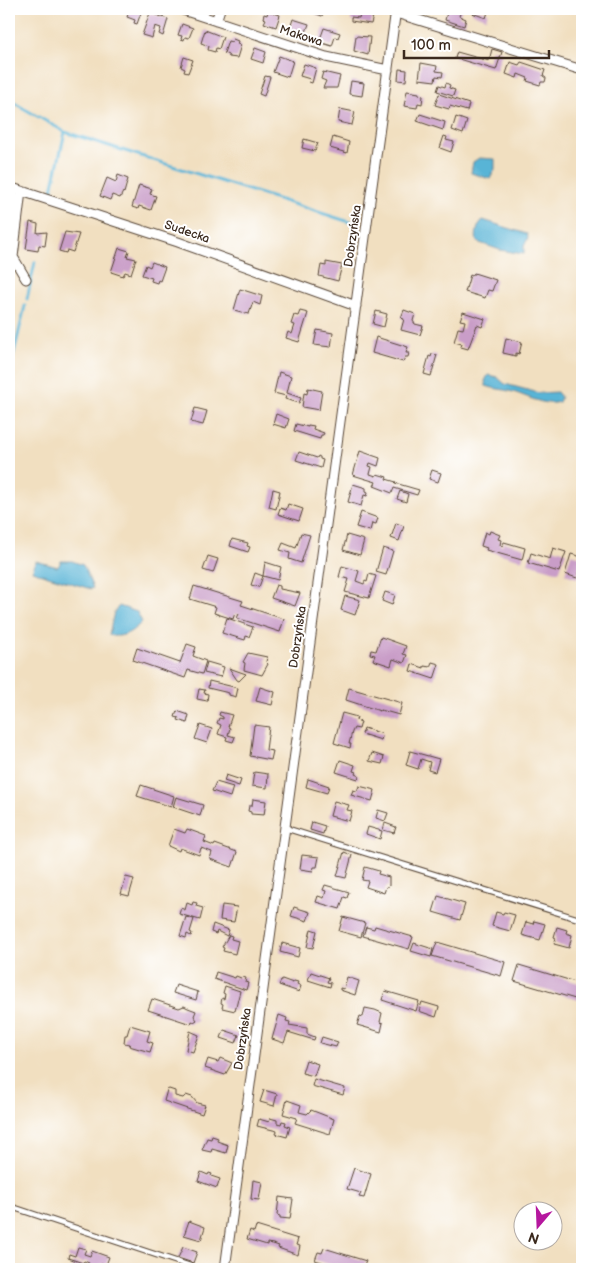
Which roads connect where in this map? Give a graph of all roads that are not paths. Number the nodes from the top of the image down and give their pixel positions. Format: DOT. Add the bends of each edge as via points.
graph roads {
  1 [pos="180,9"];
  2 [pos="220,9"];
  3 [pos="396,11"];
  4 [pos="216,21"];
  5 [pos="388,70"];
  6 [pos="582,70"];
  7 [pos="9,187"];
  8 [pos="21,191"];
  9 [pos="26,279"];
  10 [pos="356,306"];
  11 [pos="285,828"];
  12 [pos="582,920"];
  13 [pos="9,1206"];
  14 [pos="199,1269"];
  15 [pos="224,1269"];
  1 -- 4 [label="street, Makowa"];
  2 -- 4 [label="street"];
  3 -- 5 [label="street, Dobrzyńska"];
  3 -- 6 [label="street"];
  4 -- 5 [label="street, Makowa" via="334,59"];
  5 -- 10 [label="street, Dobrzyńska"];
  7 -- 8 [label="street, Sudecka"];
  8 -- 9 [label="street" via="13,257"];
  8 -- 10 [label="street, Sudecka" via="178,242"];
  10 -- 11 [label="street, Dobrzyńska"];
  11 -- 12 [label="lane"];
  11 -- 15 [label="street, Dobrzyńska"];
  13 -- 14 [label="lane"];
}
